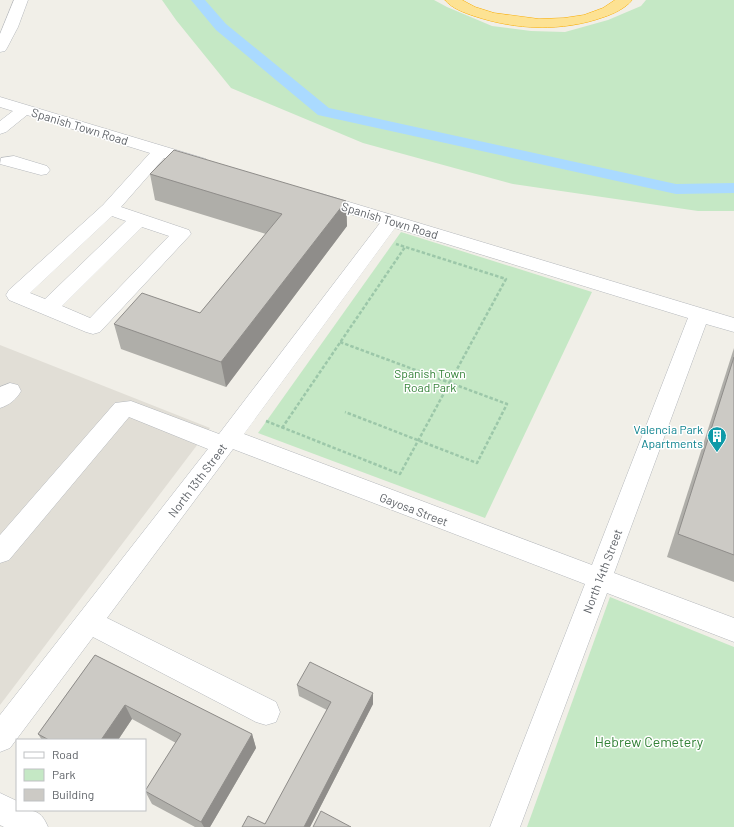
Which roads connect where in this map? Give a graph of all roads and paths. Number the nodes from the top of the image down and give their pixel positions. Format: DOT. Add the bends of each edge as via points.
graph roads {
  1 [pos="21,0"];
  2 [pos="452,0"];
  3 [pos="463,0"];
  4 [pos="614,0"];
  5 [pos="625,0"];
  6 [pos="0,48"];
  7 [pos="0,102"];
  8 [pos="25,109"];
  9 [pos="0,129"];
  10 [pos="161,151"];
  11 [pos="2,163"];
  12 [pos="213,167"];
  13 [pos="41,170"];
  14 [pos="302,194"];
  15 [pos="109,209"];
  16 [pos="139,219"];
  17 [pos="391,221"];
  18 [pos="377,238"];
  19 [pos="405,247"];
  20 [pos="48,308"];
  21 [pos="700,314"];
  22 [pos="734,325"];
  23 [pos="340,342"];
  24 [pos="450,383"];
  25 [pos="345,412"];
  26 [pos="247,413"];
  27 [pos="282,428"];
  28 [pos="418,440"];
  29 [pos="226,442"];
  30 [pos="0,552"];
  31 [pos="599,579"];
  32 [pos="88,622"];
  33 [pos="734,630"];
  34 [pos="266,712"];
  35 [pos="0,738"];
  36 [pos="0,808"];
  37 [pos="33,827"];
  38 [pos="505,827"];
  1 -- 6 [label="street"];
  2 -- 5 [label="highway" via="474,11 526,23 592,17 610,10"];
  3 -- 4 [label="highway" via="495,12 543,18 582,14"];
  7 -- 8 [label="street, Spanish Town Road"];
  8 -- 9 [label="street"];
  8 -- 10 [label="street, Spanish Town Road"];
  10 -- 12 [label="street, Spanish Town Road"];
  10 -- 15 [label="street"];
  11 -- 13 [label="street" via="14,161"];
  14 -- 17 [label="street, Spanish Town Road"];
  15 -- 16 [label="street"];
  15 -- 20 [label="street" via="16,295"];
  16 -- 20 [label="street"];
  16 -- 20 [label="street" via="182,234 93,327"];
  17 -- 18 [label="street, North 13th Street"];
  17 -- 21 [label="street, Spanish Town Road"];
  18 -- 19 [label="path"];
  18 -- 26 [label="street, North 13th Street"];
  19 -- 23 [label="path"];
  19 -- 24 [label="path" via="506,279"];
  21 -- 22 [label="street, Spanish Town Road"];
  21 -- 31 [label="street, North 14th Street"];
  23 -- 24 [label="path"];
  23 -- 27 [label="path"];
  24 -- 28 [label="path"];
  24 -- 28 [label="path" via="507,404 477,462"];
  25 -- 28 [label="path"];
  26 -- 27 [label="path"];
  26 -- 29 [label="street, North 13th Street"];
  27 -- 28 [label="path" via="400,474"];
  29 -- 30 [label="street, Gayosa Street" via="131,408 123,409"];
  29 -- 31 [label="street, Gayosa Street"];
  29 -- 32 [label="street, North 13th Street"];
  31 -- 33 [label="street, Gayosa Street"];
  31 -- 38 [label="street, North 14th Street"];
  32 -- 34 [label="street"];
  32 -- 35 [label="street, North 13th Street"];
  36 -- 37 [label="street"];
}
